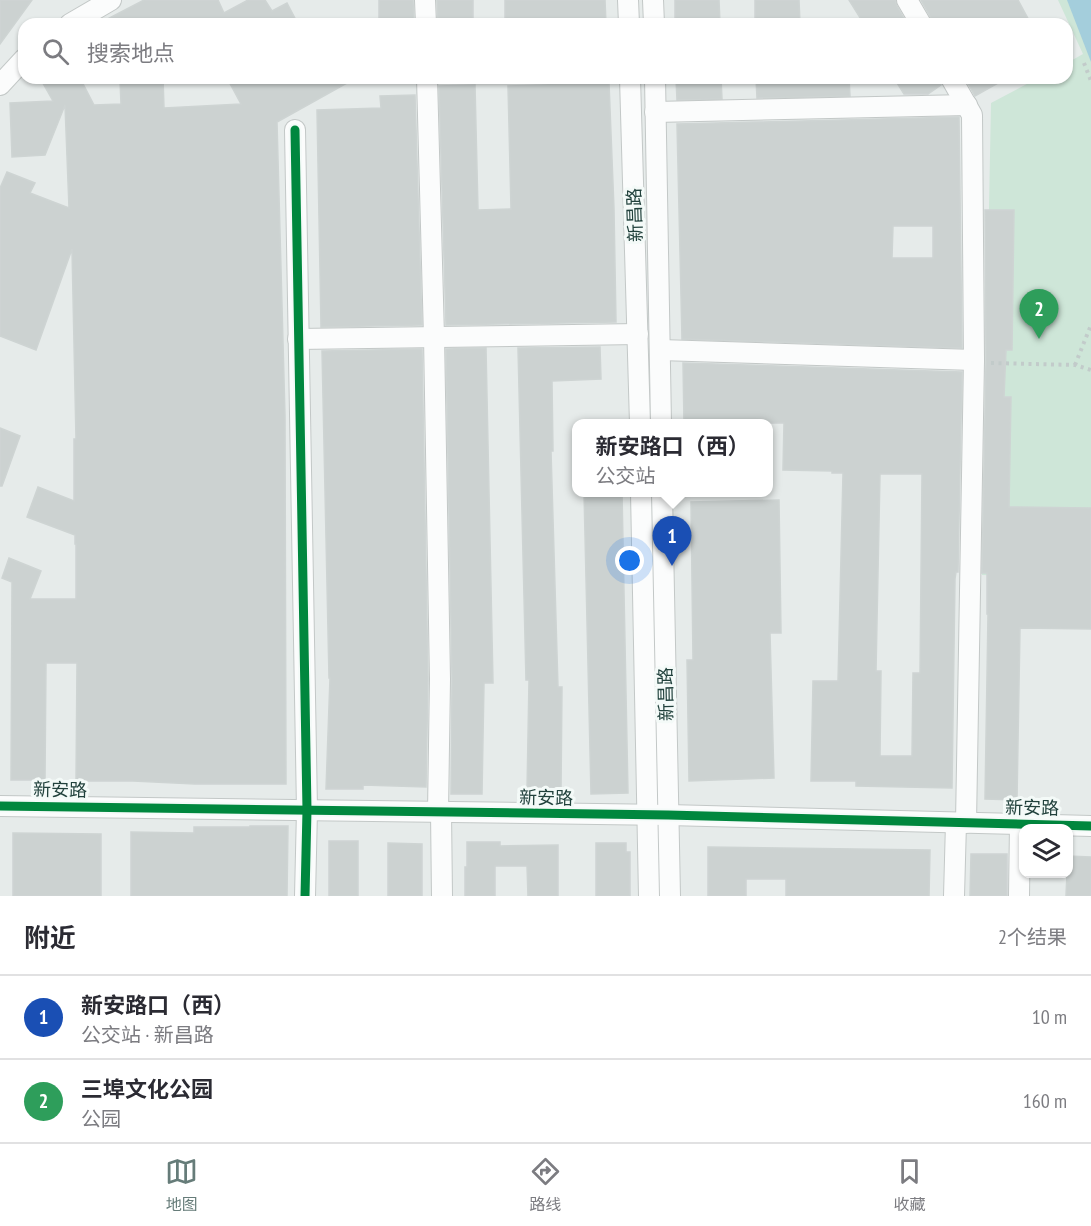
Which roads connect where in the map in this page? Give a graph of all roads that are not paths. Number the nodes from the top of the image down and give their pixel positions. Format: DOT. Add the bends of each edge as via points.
graph roads {
  1 [pos="111,0"];
  2 [pos="425,0"];
  3 [pos="628,0"];
  4 [pos="653,0"];
  5 [pos="907,0"];
  6 [pos="80,18"];
  7 [pos="426,18"];
  8 [pos="629,18"];
  9 [pos="654,18"];
  10 [pos="918,18"];
  11 [pos="18,66"];
  12 [pos="427,84"];
  13 [pos="630,84"];
  14 [pos="655,84"];
  15 [pos="955,84"];
  16 [pos="0,86"];
  17 [pos="967,105"];
  18 [pos="656,112"];
  19 [pos="295,130"];
  20 [pos="638,334"];
  21 [pos="434,337"];
  22 [pos="298,339"];
  23 [pos="660,350"];
  24 [pos="974,361"];
  25 [pos="640,419"];
  26 [pos="661,419"];
  27 [pos="641,497"];
  28 [pos="662,497"];
  29 [pos="0,806"];
  30 [pos="307,810"];
  31 [pos="440,812"];
  32 [pos="668,815"];
  33 [pos="648,816"];
  34 [pos="961,823"];
  35 [pos="1019,825"];
  36 [pos="1073,826"];
  37 [pos="1091,826"];
  38 [pos="1019,878"];
  39 [pos="305,896"];
  40 [pos="442,896"];
  41 [pos="649,896"];
  42 [pos="670,896"];
  43 [pos="954,896"];
  44 [pos="1019,896"];
  1 -- 6 [label="street"];
  2 -- 7 [label="street"];
  3 -- 8 [label="street"];
  4 -- 9 [label="street"];
  5 -- 10 [label="street"];
  11 -- 16 [label="street"];
  12 -- 21 [label="street"];
  13 -- 20 [label="street, 新昌路"];
  14 -- 18 [label="street, 新昌路"];
  15 -- 17 [label="street"];
  17 -- 18 [label="street"];
  17 -- 24 [label="street" via="972,115"];
  18 -- 23 [label="street, 新昌路"];
  19 -- 22 [label="street"];
  20 -- 21 [label="street"];
  20 -- 25 [label="street, 新昌路"];
  21 -- 22 [label="street"];
  21 -- 31 [label="street"];
  22 -- 30 [label="street"];
  23 -- 24 [label="street"];
  23 -- 26 [label="street, 新昌路"];
  24 -- 34 [label="street"];
  27 -- 33 [label="street, 新昌路"];
  28 -- 32 [label="street, 新昌路"];
  29 -- 30 [label="street, 新安路"];
  30 -- 31 [label="street, 新安路"];
  30 -- 39 [label="street"];
  31 -- 33 [label="street, 新安路"];
  31 -- 40 [label="street"];
  32 -- 33 [label="street, 新安路"];
  32 -- 34 [label="street, 新安路"];
  32 -- 42 [label="street, 新昌路"];
  33 -- 41 [label="street, 新昌路"];
  34 -- 35 [label="street, 新安路"];
  34 -- 43 [label="street"];
  36 -- 37 [label="street, 新安路"];
  38 -- 44 [label="street"];
}
